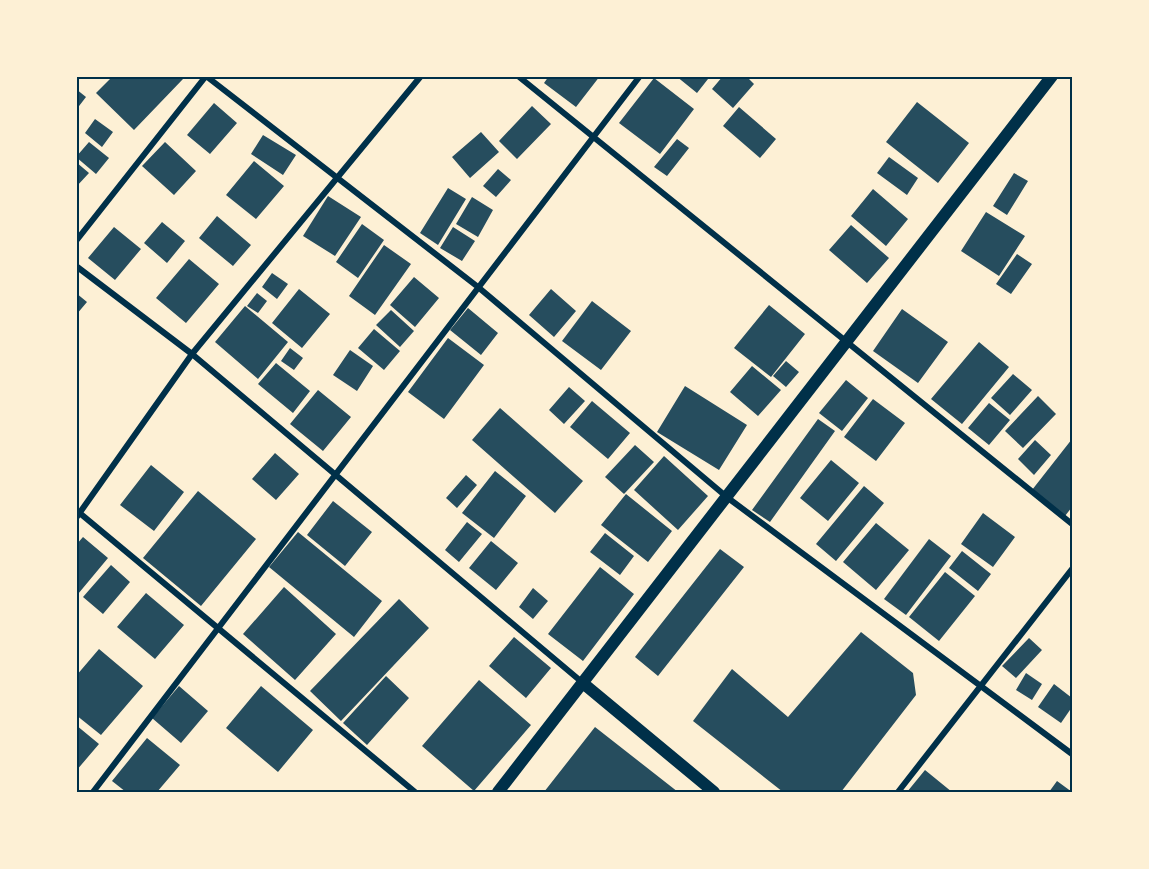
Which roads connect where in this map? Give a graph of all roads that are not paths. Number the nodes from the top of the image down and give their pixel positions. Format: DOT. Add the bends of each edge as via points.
graph roads {
  1 [pos="421,76"];
  2 [pos="518,76"];
  3 [pos="640,76"];
  4 [pos="1052,76"];
  5 [pos="594,136"];
  6 [pos="337,176"];
  7 [pos="76,241"];
  8 [pos="76,266"];
  9 [pos="478,287"];
  10 [pos="846,340"];
  11 [pos="192,354"];
  12 [pos="336,473"];
  13 [pos="728,498"];
  14 [pos="78,514"];
  15 [pos="1072,524"];
  16 [pos="1072,569"];
  17 [pos="216,627"];
  18 [pos="584,684"];
  19 [pos="981,686"];
  20 [pos="1072,754"];
  21 [pos="93,792"];
  22 [pos="415,792"];
  23 [pos="498,792"];
  24 [pos="714,792"];
  25 [pos="898,792"];
  1 -- 6 [label="street"];
  2 -- 5 [label="street"];
  3 -- 5 [label="street"];
  4 -- 10 [label="main road"];
  5 -- 9 [label="street"];
  5 -- 10 [label="street"];
  6 -- 7 [label="street" via="206,76"];
  6 -- 9 [label="street"];
  6 -- 11 [label="street"];
  8 -- 11 [label="street"];
  9 -- 12 [label="street"];
  9 -- 13 [label="street"];
  10 -- 13 [label="main road"];
  10 -- 15 [label="street"];
  11 -- 12 [label="street"];
  11 -- 14 [label="street"];
  12 -- 17 [label="street"];
  12 -- 18 [label="street"];
  13 -- 18 [label="main road"];
  13 -- 19 [label="street"];
  14 -- 17 [label="street"];
  16 -- 19 [label="street"];
  17 -- 21 [label="street"];
  17 -- 22 [label="street"];
  18 -- 23 [label="main road"];
  18 -- 24 [label="main road"];
  19 -- 20 [label="street"];
  19 -- 25 [label="street"];
}
